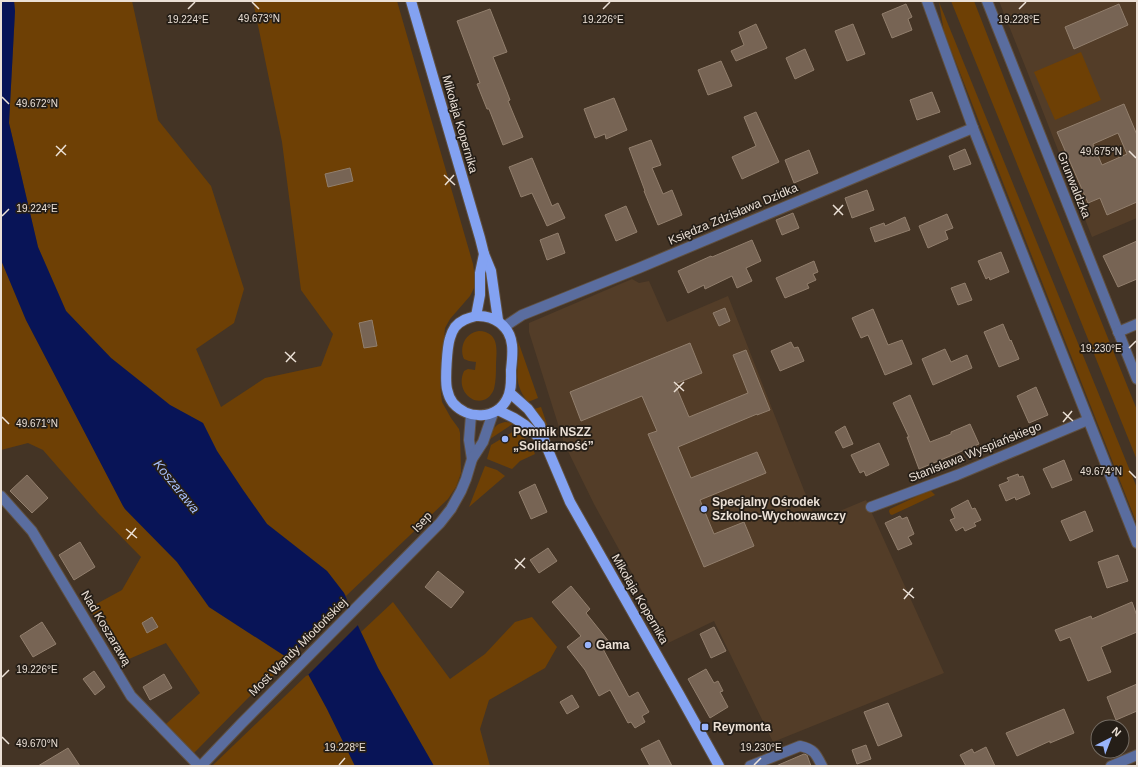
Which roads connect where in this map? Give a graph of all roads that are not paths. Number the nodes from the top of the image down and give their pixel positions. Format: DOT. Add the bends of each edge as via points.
graph roads {
  1 [pos="411,1"];
  2 [pos="927,1"];
  3 [pos="987,1"];
  4 [pos="973,128"];
  5 [pos="484,254"];
  6 [pos="476,316"];
  7 [pos="501,324"];
  8 [pos="1137,324"];
  9 [pos="1118,332"];
  10 [pos="1137,379"];
  11 [pos="510,393"];
  12 [pos="495,411"];
  13 [pos="471,415"];
  14 [pos="1088,420"];
  15 [pos="544,443"];
  16 [pos="472,459"];
  17 [pos="1,496"];
  18 [pos="871,508"];
  19 [pos="1137,543"];
  20 [pos="373,590"];
  21 [pos="1137,755"];
  22 [pos="1115,765"];
  23 [pos="200,766"];
  24 [pos="718,766"];
  25 [pos="750,766"];
  26 [pos="822,766"];
  1 -- 5 [label="main road, Mikołaja Kopernika"];
  2 -- 4 [label="street"];
  3 -- 9 [label="street, Grunwaldzka"];
  4 -- 7 [label="street, Księdza Zdzisława Dzidka"];
  4 -- 14 [label="street"];
  5 -- 6 [label="main road, Mikołaja Kopernika"];
  5 -- 7 [label="main road, Mikołaja Kopernika" via="491,272"];
  6 -- 7 [label="main road" via="486,316"];
  6 -- 13 [label="main road" via="460,322 453,330 448,343 448,395 457,407"];
  7 -- 11 [label="main road" via="511,338 512,344"];
  8 -- 9 [label="street"];
  9 -- 10 [label="street, Grunwaldzka"];
  11 -- 12 [label="main road" via="506,402"];
  11 -- 15 [label="main road, Mikołaja Kopernika" via="528,409 540,425"];
  12 -- 13 [label="main road" via="480,416"];
  12 -- 15 [label="main road, Mikołaja Kopernika" via="525,425"];
  12 -- 16 [label="street, Isep" via="483,442"];
  13 -- 16 [label="street, Isep" via="469,440"];
  14 -- 18 [label="street, Stanisława Wyspiańskiego"];
  14 -- 19 [label="street"];
  15 -- 24 [label="main road, Mikołaja Kopernika" via="570,502"];
  16 -- 20 [label="street, Isep" via="461,491 447,515"];
  17 -- 23 [label="street, Nad Koszarawą" via="32,531 131,696"];
  20 -- 23 [label="street, Most Wandy Miodońskiej"];
  21 -- 22 [label="street"];
  25 -- 26 [label="street" via="800,746 809,748 817,755"];
}
